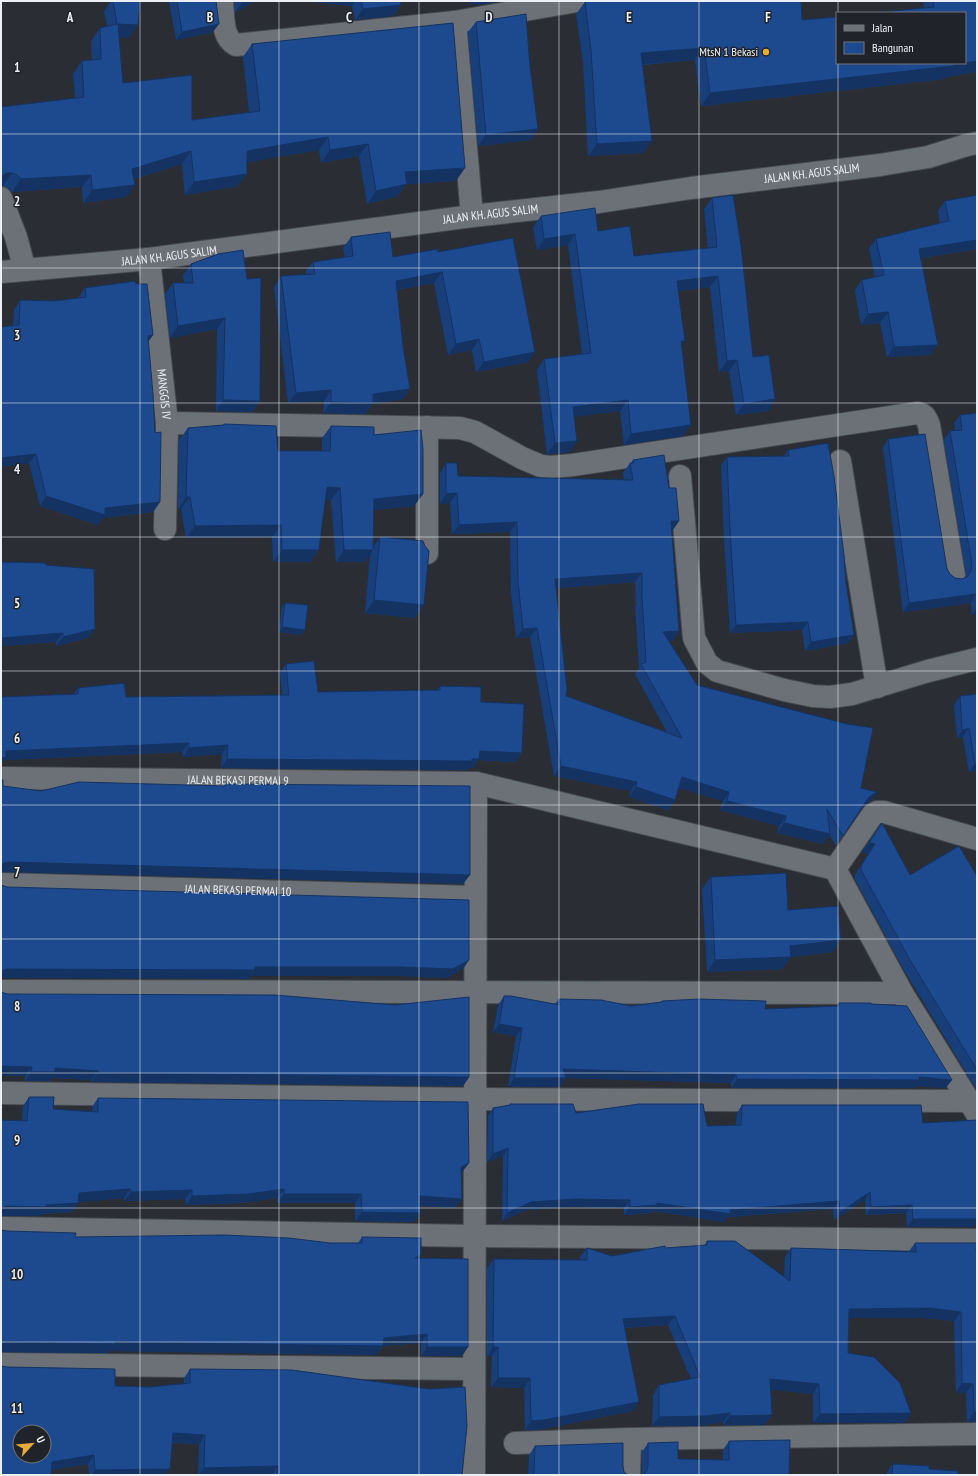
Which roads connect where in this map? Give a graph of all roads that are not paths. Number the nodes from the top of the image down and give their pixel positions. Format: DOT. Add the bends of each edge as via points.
graph roads {
  1 [pos="222,1"];
  2 [pos="577,1"];
  3 [pos="455,22"];
  4 [pos="977,143"];
  5 [pos="1,198"];
  6 [pos="472,216"];
  7 [pos="149,259"];
  8 [pos="25,270"];
  9 [pos="1,272"];
  10 [pos="167,424"];
  11 [pos="427,427"];
  12 [pos="840,461"];
  13 [pos="680,476"];
  14 [pos="165,529"];
  15 [pos="427,553"];
  16 [pos="954,575"];
  17 [pos="977,659"];
  18 [pos="877,687"];
  19 [pos="1,778"];
  20 [pos="476,783"];
  21 [pos="977,839"];
  22 [pos="835,869"];
  23 [pos="1,884"];
  24 [pos="475,897"];
  25 [pos="1,991"];
  26 [pos="475,992"];
  27 [pos="902,993"];
  28 [pos="1,1093"];
  29 [pos="475,1099"];
  30 [pos="973,1108"];
  31 [pos="1,1228"];
  32 [pos="475,1236"];
  33 [pos="977,1240"];
  34 [pos="1,1364"];
  35 [pos="474,1369"];
  36 [pos="977,1434"];
  37 [pos="630,1439"];
  38 [pos="515,1443"];
  39 [pos="474,1475"];
  40 [pos="629,1475"];
  1 -- 3 [label="street" via="226,35 230,42 236,45"];
  2 -- 3 [label="street"];
  3 -- 6 [label="street"];
  4 -- 6 [label="street, JALAN KH. AGUS SALIM" via="928,157 880,165"];
  5 -- 8 [label="street"];
  6 -- 7 [label="street, JALAN KH. AGUS SALIM"];
  7 -- 8 [label="street, JALAN KH. AGUS SALIM"];
  7 -- 10 [label="street, MANGGIS IV"];
  8 -- 9 [label="street, JALAN KH. AGUS SALIM"];
  10 -- 11 [label="street"];
  10 -- 14 [label="street, MANGGIS IV"];
  11 -- 15 [label="street"];
  11 -- 16 [label="street" via="460,428 475,432 522,458 541,466 551,467 922,414 929,425"];
  12 -- 18 [label="street"];
  13 -- 18 [label="street" via="694,638 707,663 717,671 813,696 852,694"];
  17 -- 18 [label="street"];
  19 -- 20 [label="street, JALAN BEKASI PERMAI 9"];
  20 -- 22 [label="street, JALAN BEKASI PERMAI 9"];
  20 -- 24 [label="street"];
  21 -- 22 [label="street" via="877,812 873,814"];
  22 -- 27 [label="street"];
  23 -- 24 [label="street, JALAN BEKASI PERMAI 10"];
  24 -- 26 [label="street"];
  25 -- 26 [label="street"];
  26 -- 27 [label="street"];
  26 -- 29 [label="street"];
  27 -- 30 [label="street"];
  28 -- 29 [label="street"];
  29 -- 30 [label="street"];
  29 -- 32 [label="street"];
  31 -- 32 [label="street"];
  32 -- 33 [label="street"];
  32 -- 35 [label="street"];
  34 -- 35 [label="street"];
  35 -- 39 [label="street"];
  36 -- 37 [label="street"];
  37 -- 38 [label="street"];
  37 -- 40 [label="street"];
}
